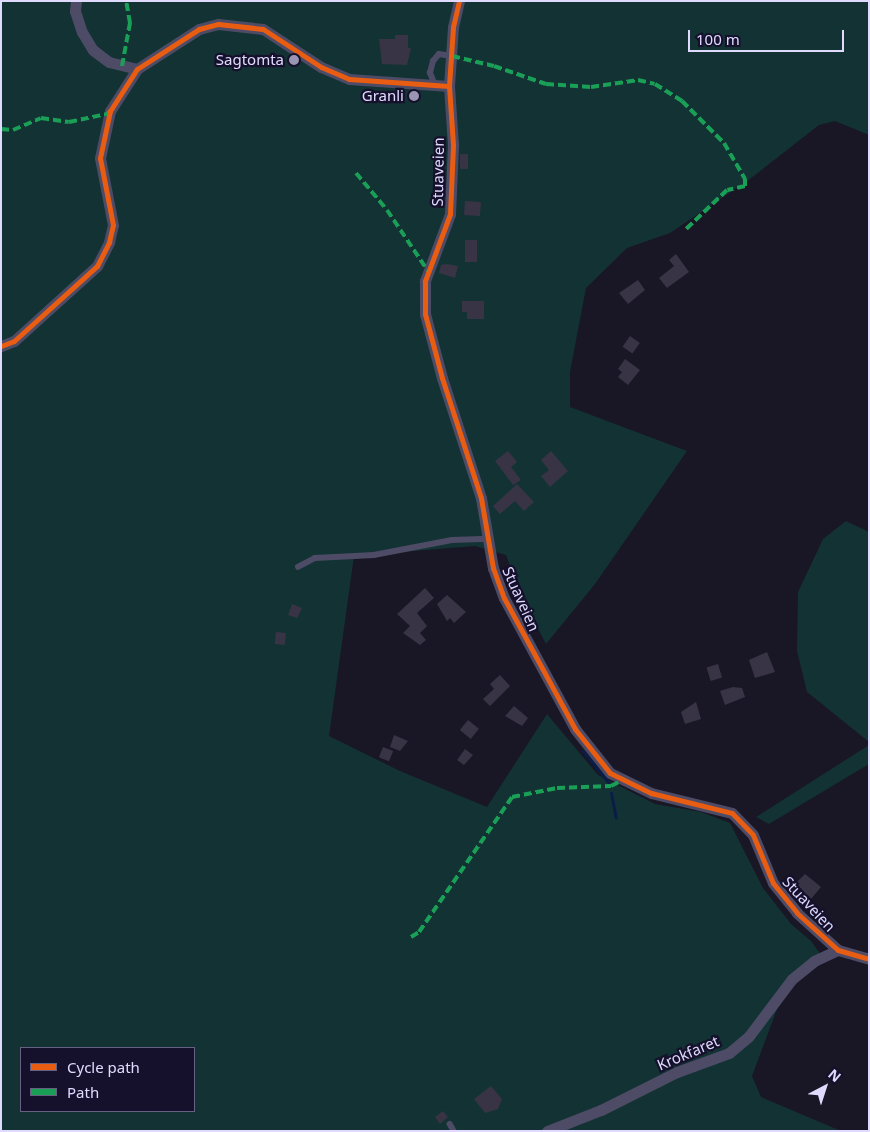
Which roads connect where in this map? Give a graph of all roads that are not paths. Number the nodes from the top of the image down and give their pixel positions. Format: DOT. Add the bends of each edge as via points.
graph roads {
  1 [pos="76,1"];
  2 [pos="459,1"];
  3 [pos="452,56"];
  4 [pos="137,69"];
  5 [pos="435,86"];
  6 [pos="449,86"];
  7 [pos="1,346"];
  8 [pos="488,539"];
  9 [pos="298,567"];
  10 [pos="838,950"];
  11 [pos="869,959"];
  12 [pos="450,1124"];
  13 [pos="454,1131"];
  14 [pos="547,1131"];
  1 -- 4 [label="street" via="82,32 93,50 109,62"];
  2 -- 3 [label="street, Stuaveien"];
  3 -- 5 [label="lane" via="440,54 433,61 430,73"];
  3 -- 6 [label="street, Stuaveien"];
  4 -- 5 [label="street" via="199,29 218,24 238,24 274,34 320,67 349,79"];
  4 -- 7 [label="street" via="122,88 103,132 100,158 112,209 110,242 97,266 74,289 14,340"];
  5 -- 6 [label="street"];
  6 -- 8 [label="street, Stuaveien" via="453,145 451,208 425,281 425,314 481,498"];
  8 -- 9 [label="lane" via="452,540 374,554 316,558"];
  8 -- 10 [label="street, Stuaveien" via="493,568 507,604 575,729 601,763 610,773 632,786 720,808 739,818 753,835 773,883 797,913"];
  10 -- 11 [label="street, Stuaveien"];
  10 -- 14 [label="street, Krokfaret" via="814,961 792,979 749,1036 729,1053"];
  12 -- 13 [label="lane"];
}
